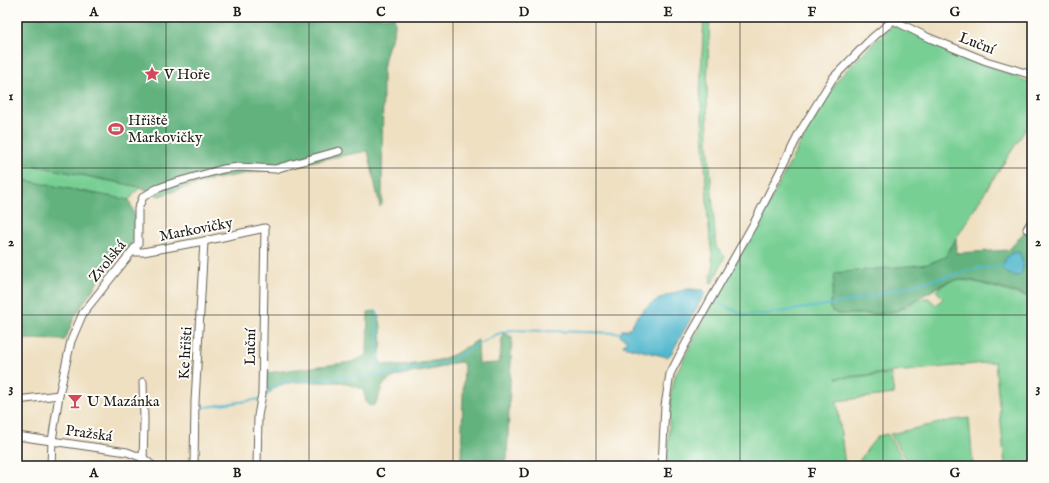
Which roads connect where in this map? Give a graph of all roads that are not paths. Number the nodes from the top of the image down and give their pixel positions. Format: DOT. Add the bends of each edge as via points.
graph roads {
  1 [pos="895,18"];
  2 [pos="1032,75"];
  3 [pos="339,151"];
  4 [pos="1032,221"];
  5 [pos="265,228"];
  6 [pos="1027,229"];
  7 [pos="204,241"];
  8 [pos="132,252"];
  9 [pos="142,382"];
  10 [pos="59,395"];
  11 [pos="17,400"];
  12 [pos="17,436"];
  13 [pos="52,441"];
  14 [pos="143,458"];
  15 [pos="51,466"];
  16 [pos="143,466"];
  17 [pos="154,466"];
  18 [pos="194,466"];
  19 [pos="257,466"];
  20 [pos="662,466"];
  1 -- 2 [label="street, Luční" via="927,37 986,61"];
  1 -- 20 [label="street" via="833,78 801,130 754,223 685,345 670,374 665,406"];
  3 -- 8 [label="street, Zvolská" via="275,169 239,167 223,170 156,189 144,197 138,209 138,244"];
  4 -- 6 [label="street"];
  5 -- 7 [label="street, Markovičky"];
  5 -- 19 [label="street, Luční" via="262,394 258,416"];
  7 -- 8 [label="street, Markovičky"];
  7 -- 18 [label="street, Ke hřišti"];
  8 -- 10 [label="street, Zvolská" via="82,313 71,341"];
  9 -- 14 [label="street"];
  10 -- 11 [label="street"];
  10 -- 13 [label="street, Zvolská"];
  12 -- 13 [label="street, Pražská"];
  13 -- 14 [label="street, Pražská" via="127,452"];
  13 -- 15 [label="street, Zvolská"];
  14 -- 16 [label="street"];
  14 -- 17 [label="street, Pražská"];
}
